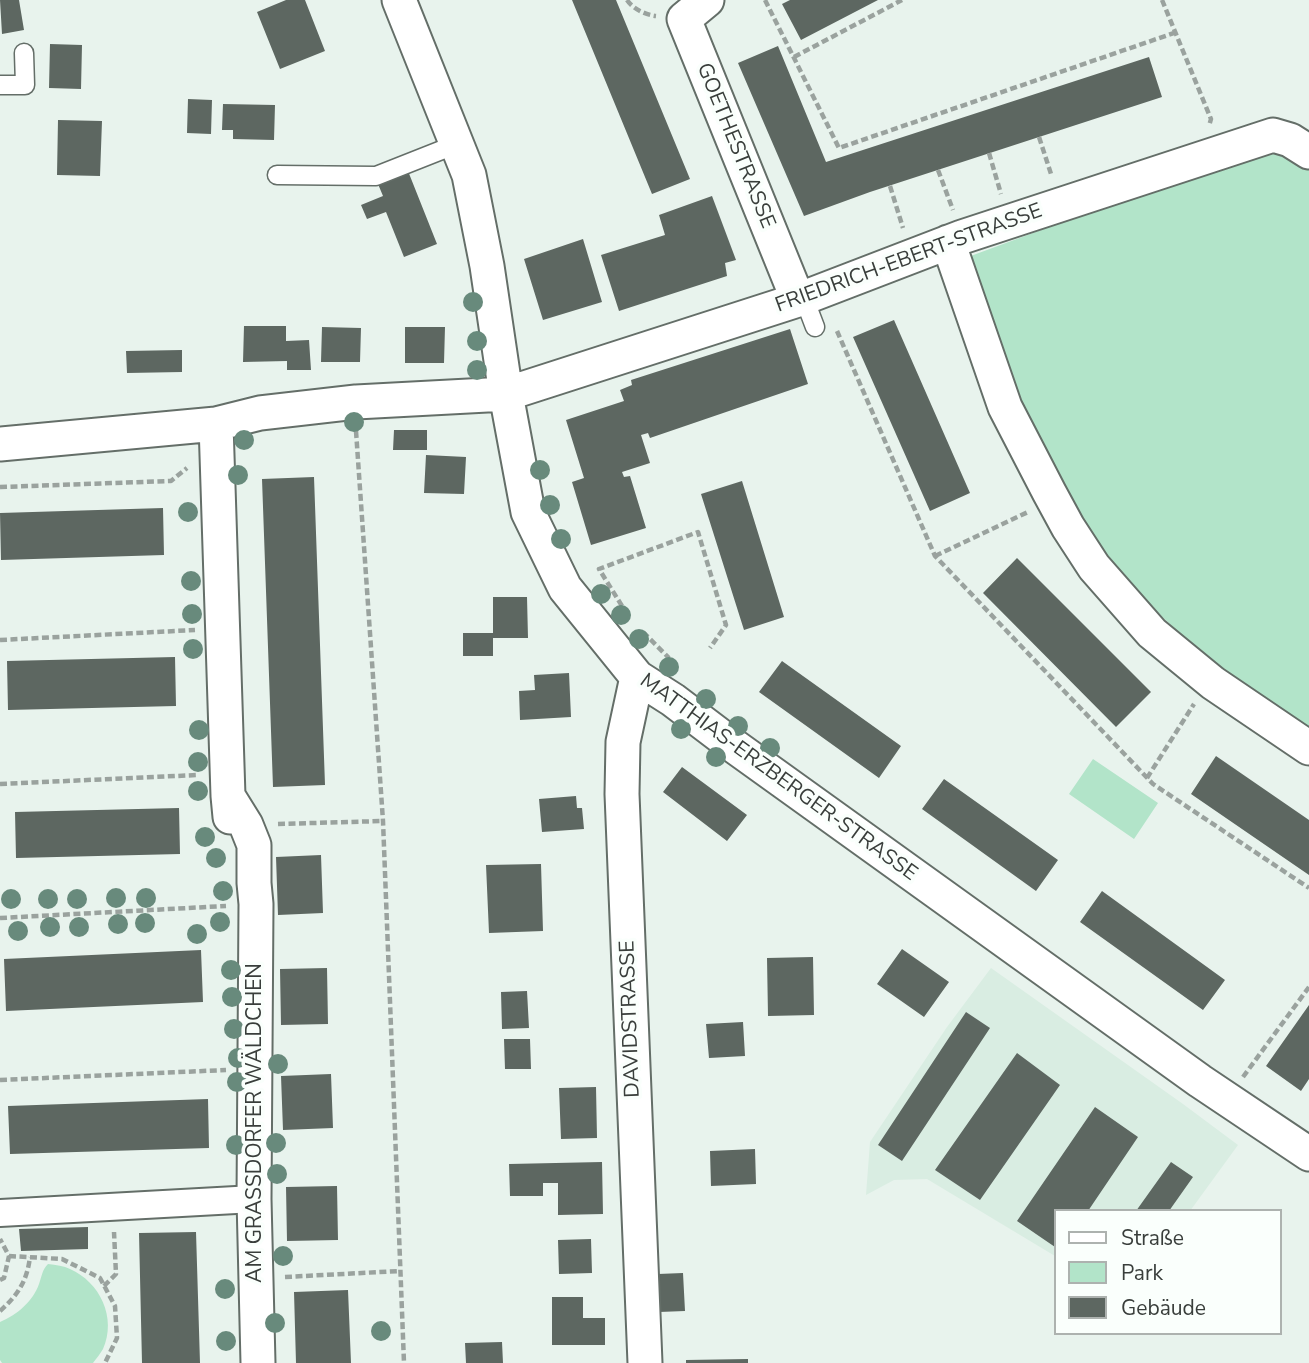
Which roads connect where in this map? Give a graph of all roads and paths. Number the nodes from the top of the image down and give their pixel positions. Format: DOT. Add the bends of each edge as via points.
graph roads {
  1 [pos="399,0"];
  2 [pos="627,0"];
  3 [pos="707,0"];
  4 [pos="765,0"];
  5 [pos="902,0"];
  6 [pos="1162,0"];
  7 [pos="657,16"];
  8 [pos="1177,32"];
  9 [pos="24,53"];
  10 [pos="794,57"];
  11 [pos="0,85"];
  12 [pos="1211,119"];
  13 [pos="1039,137"];
  14 [pos="457,145"];
  15 [pos="1309,152"];
  16 [pos="989,153"];
  17 [pos="938,170"];
  18 [pos="277,175"];
  19 [pos="1054,183"];
  20 [pos="890,186"];
  21 [pos="1010,222"];
  22 [pos="955,240"];
  23 [pos="912,256"];
  24 [pos="806,308"];
  25 [pos="836,328"];
  26 [pos="506,394"];
  27 [pos="216,424"];
  28 [pos="356,426"];
  29 [pos="0,444"];
  30 [pos="196,461"];
  31 [pos="0,487"];
  32 [pos="1038,507"];
  33 [pos="935,556"];
  34 [pos="625,611"];
  35 [pos="222,629"];
  36 [pos="643,631"];
  37 [pos="0,640"];
  38 [pos="710,648"];
  39 [pos="676,666"];
  40 [pos="637,677"];
  41 [pos="1200,694"];
  42 [pos="1309,748"];
  43 [pos="1147,778"];
  44 [pos="0,784"];
  45 [pos="228,785"];
  46 [pos="383,821"];
  47 [pos="246,825"];
  48 [pos="1309,888"];
  49 [pos="255,894"];
  50 [pos="0,918"];
  51 [pos="1309,987"];
  52 [pos="256,1069"];
  53 [pos="0,1080"];
  54 [pos="1238,1085"];
  55 [pos="1306,1145"];
  56 [pos="254,1199"];
  57 [pos="113,1207"];
  58 [pos="0,1213"];
  59 [pos="0,1238"];
  60 [pos="9,1256"];
  61 [pos="30,1257"];
  62 [pos="400,1271"];
  63 [pos="256,1278"];
  64 [pos="0,1280"];
  65 [pos="104,1286"];
  66 [pos="0,1311"];
  67 [pos="105,1363"];
  68 [pos="258,1363"];
  69 [pos="404,1363"];
  70 [pos="645,1363"];
  1 -- 14 [label="street, MATTHIAS-ERZBERGER-STRASSE"];
  2 -- 7 [label="path"];
  3 -- 24 [label="street, GOETHESTRASSE" via="684,19"];
  4 -- 10 [label="path"];
  5 -- 10 [label="path"];
  6 -- 8 [label="path"];
  8 -- 10 [label="path" via="839,148"];
  8 -- 12 [label="path"];
  9 -- 11 [label="lane" via="25,85"];
  13 -- 19 [label="path"];
  14 -- 18 [label="lane" via="376,176"];
  14 -- 26 [label="street, MATTHIAS-ERZBERGER-STRASSE" via="469,174"];
  15 -- 21 [label="street, FRIEDRICH-EBERT-STRASSE" via="1273,135"];
  16 -- 21 [label="path"];
  17 -- 22 [label="path"];
  20 -- 23 [label="path"];
  21 -- 22 [label="street, FRIEDRICH-EBERT-STRASSE"];
  22 -- 23 [label="street, FRIEDRICH-EBERT-STRASSE"];
  22 -- 42 [label="street" via="1005,407 1094,567 1152,633 1213,683"];
  23 -- 24 [label="street, FRIEDRICH-EBERT-STRASSE"];
  24 -- 26 [label="street, FRIEDRICH-EBERT-STRASSE"];
  25 -- 33 [label="path"];
  26 -- 27 [label="street" via="356,402"];
  26 -- 40 [label="street, MATTHIAS-ERZBERGER-STRASSE" via="528,512 565,588"];
  27 -- 29 [label="street"];
  27 -- 35 [label="street, AM GRASSDORFER WÄLDCHEN"];
  28 -- 46 [label="path"];
  30 -- 31 [label="path" via="171,481"];
  32 -- 33 [label="path"];
  33 -- 43 [label="path"];
  34 -- 38 [label="path" via="599,569 698,532 726,625"];
  35 -- 37 [label="path"];
  35 -- 45 [label="street, AM GRASSDORFER WÄLDCHEN"];
  36 -- 39 [label="path"];
  40 -- 55 [label="street, MATTHIAS-ERZBERGER-STRASSE" via="1200,1082"];
  40 -- 70 [label="street, DAVIDSTRASSE" via="623,742 622,794"];
  41 -- 43 [label="path"];
  43 -- 48 [label="path"];
  44 -- 45 [label="path"];
  45 -- 47 [label="street, AM GRASSDORFER WÄLDCHEN"];
  45 -- 49 [label="street, AM GRASSDORFER WÄLDCHEN" via="233,847"];
  46 -- 47 [label="path"];
  46 -- 62 [label="path"];
  47 -- 49 [label="street, AM GRASSDORFER WÄLDCHEN" via="254,845"];
  49 -- 50 [label="path"];
  49 -- 52 [label="street, AM GRASSDORFER WÄLDCHEN"];
  51 -- 54 [label="path"];
  52 -- 53 [label="path"];
  52 -- 56 [label="street, AM GRASSDORFER WÄLDCHEN"];
  56 -- 57 [label="street"];
  56 -- 63 [label="street, AM GRASSDORFER WÄLDCHEN"];
  57 -- 58 [label="street"];
  57 -- 65 [label="path" via="116,1274"];
  59 -- 60 [label="path"];
  60 -- 61 [label="path"];
  60 -- 64 [label="path"];
  61 -- 65 [label="path" via="62,1259 100,1278"];
  61 -- 66 [label="path" via="17,1295"];
  62 -- 63 [label="path"];
  62 -- 69 [label="path"];
  63 -- 68 [label="street, AM GRASSDORFER WÄLDCHEN"];
  65 -- 67 [label="path" via="115,1306 117,1338"];
}
